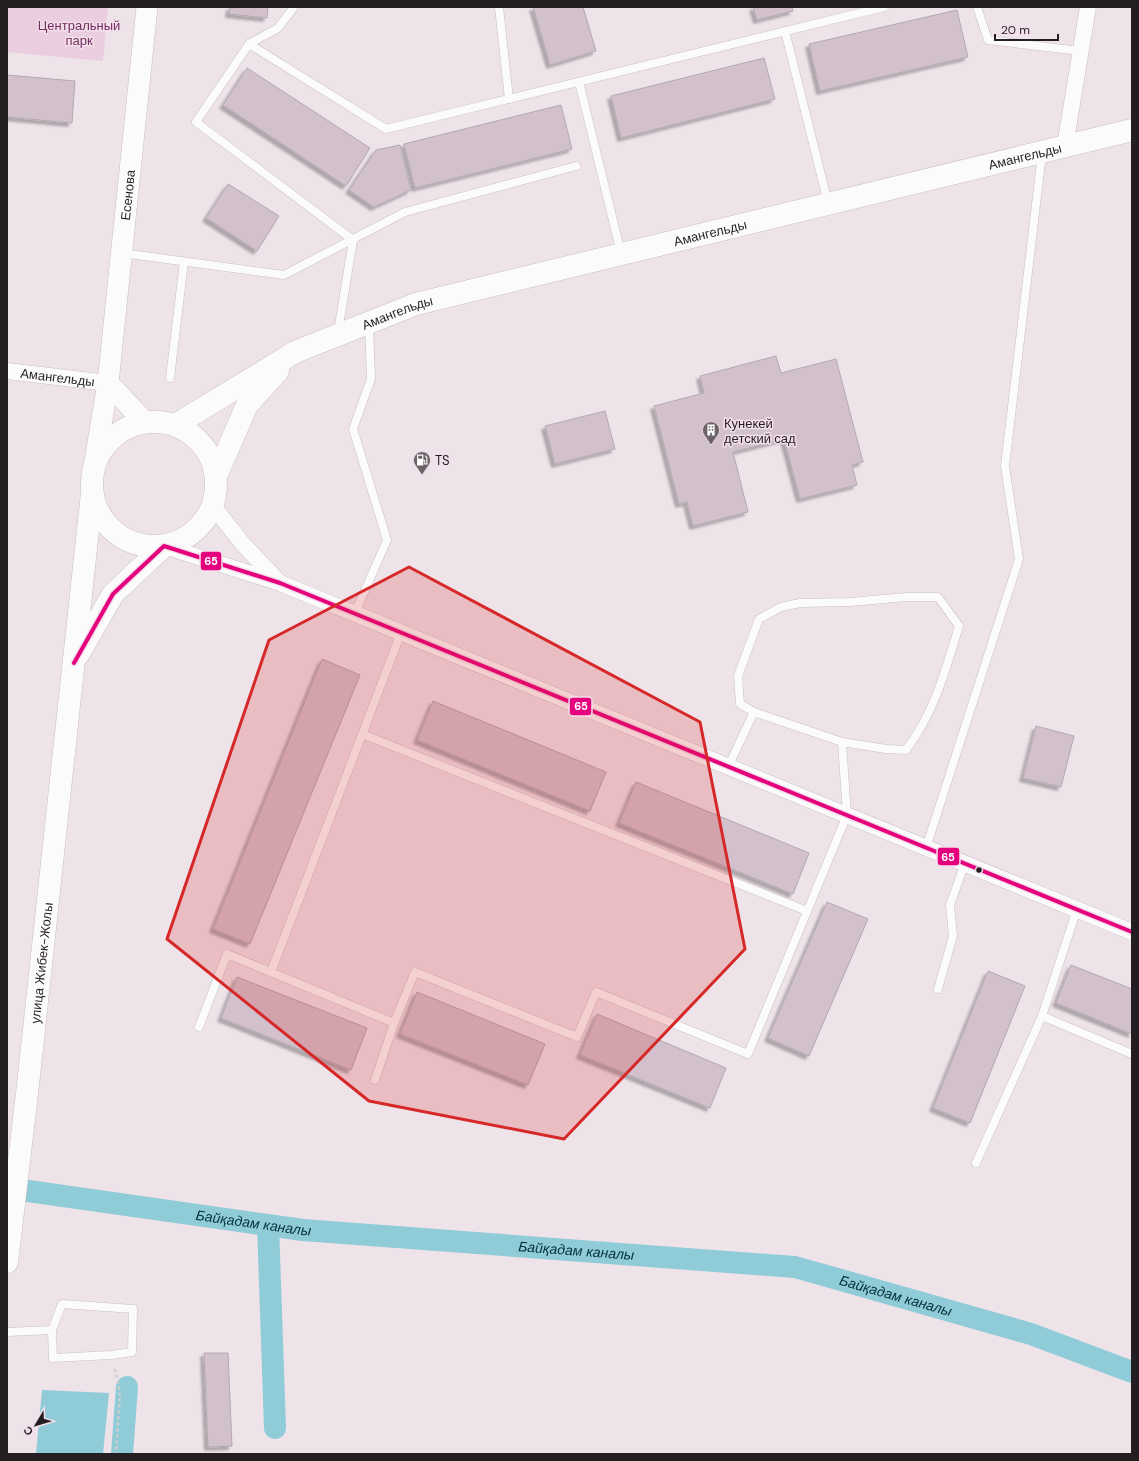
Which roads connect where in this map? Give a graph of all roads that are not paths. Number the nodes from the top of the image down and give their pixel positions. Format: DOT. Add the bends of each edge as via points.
graph roads {
  1 [pos="147,7"];
  2 [pos="294,7"];
  3 [pos="499,7"];
  4 [pos="884,7"];
  5 [pos="977,7"];
  6 [pos="1088,7"];
  7 [pos="784,31"];
  8 [pos="249,44"];
  9 [pos="1080,51"];
  10 [pos="579,82"];
  11 [pos="509,99"];
  12 [pos="1132,130"];
  13 [pos="1065,146"];
  14 [pos="1043,152"];
  15 [pos="576,166"];
  16 [pos="828,204"];
  17 [pos="353,240"];
  18 [pos="122,252"];
  19 [pos="622,254"];
  20 [pos="184,262"];
  21 [pos="369,323"];
  22 [pos="337,335"];
  23 [pos="295,352"];
  24 [pos="7,371"];
  25 [pos="170,378"];
  26 [pos="108,383"];
  27 [pos="144,421"];
  28 [pos="177,424"];
  29 [pos="95,461"];
  30 [pos="217,474"];
  31 [pos="92,493"];
  32 [pos="213,506"];
  33 [pos="164,546"];
  34 [pos="280,583"];
  35 [pos="355,613"];
  36 [pos="401,633"];
  37 [pos="74,663"];
  38 [pos="754,712"];
  39 [pos="362,734"];
  40 [pos="842,742"];
  41 [pos="728,766"];
  42 [pos="847,815"];
  43 [pos="926,848"];
  44 [pos="965,863"];
  45 [pos="1077,909"];
  46 [pos="807,911"];
  47 [pos="1132,932"];
  48 [pos="271,972"];
  49 [pos="938,989"];
  50 [pos="1042,1016"];
  51 [pos="394,1023"];
  52 [pos="199,1027"];
  53 [pos="1132,1054"];
  54 [pos="375,1080"];
  55 [pos="976,1163"];
  56 [pos="7,1262"];
  57 [pos="52,1330"];
  58 [pos="7,1332"];
  1 -- 18 [label="street, Есенова"];
  2 -- 8 [label="lane" via="278,28"];
  3 -- 11 [label="lane"];
  4 -- 7 [label="lane"];
  5 -- 9 [label="lane" via="988,40"];
  6 -- 9 [label="street"];
  7 -- 10 [label="lane"];
  7 -- 16 [label="lane"];
  8 -- 11 [label="lane" via="386,129"];
  8 -- 17 [label="lane" via="196,122"];
  9 -- 13 [label="street"];
  10 -- 11 [label="lane"];
  10 -- 19 [label="lane"];
  12 -- 13 [label="main road, Амангельды"];
  13 -- 14 [label="main road, Амангельды"];
  14 -- 16 [label="main road, Амангельды"];
  14 -- 43 [label="lane" via="1005,466 1019,559"];
  15 -- 17 [label="lane" via="405,212"];
  16 -- 19 [label="main road, Амангельды"];
  17 -- 20 [label="lane" via="284,275"];
  17 -- 22 [label="lane"];
  18 -- 20 [label="lane"];
  18 -- 26 [label="street, Есенова"];
  19 -- 21 [label="main road, Амангельды" via="416,304"];
  20 -- 25 [label="lane"];
  21 -- 22 [label="main road, Амангельды"];
  21 -- 35 [label="lane" via="370,379 353,429 387,540"];
  22 -- 23 [label="main road, Амангельды"];
  23 -- 28 [label="main road, Амангельды"];
  23 -- 30 [label="main road" via="247,405"];
  24 -- 26 [label="street, Амангельды"];
  26 -- 27 [label="street"];
  26 -- 29 [label="street, Есенова"];
  27 -- 28 [label="main road"];
  27 -- 29 [label="main road" via="114,434"];
  28 -- 30 [label="main road" via="204,444"];
  29 -- 31 [label="main road"];
  30 -- 32 [label="main road"];
  31 -- 33 [label="main road" via="105,523 132,543"];
  31 -- 37 [label="main road, улица Жибек-Жолы"];
  32 -- 33 [label="main road" via="194,533"];
  32 -- 34 [label="street" via="242,543"];
  33 -- 34 [label="street"];
  33 -- 37 [label="main road" via="113,594"];
  34 -- 35 [label="street"];
  35 -- 36 [label="street"];
  36 -- 39 [label="lane"];
  36 -- 41 [label="street"];
  37 -- 56 [label="main road, улица Жибек-Жолы"];
  38 -- 40 [label="lane"];
  38 -- 40 [label="lane" via="740,704 738,676 759,619 781,608 800,603 938,597 959,626 940,688 916,738 906,750"];
  38 -- 41 [label="lane"];
  39 -- 46 [label="lane"];
  39 -- 48 [label="lane"];
  40 -- 42 [label="lane"];
  41 -- 42 [label="street"];
  42 -- 43 [label="street"];
  42 -- 46 [label="lane"];
  43 -- 44 [label="street"];
  44 -- 45 [label="street"];
  44 -- 49 [label="lane" via="950,904 953,936"];
  45 -- 47 [label="street"];
  45 -- 50 [label="lane"];
  46 -- 51 [label="lane" via="748,1054 596,992 577,1036 415,972"];
  48 -- 51 [label="lane"];
  48 -- 52 [label="lane" via="227,954"];
  50 -- 53 [label="lane"];
  50 -- 55 [label="lane"];
  51 -- 54 [label="lane"];
  57 -- 57 [label="lane" via="53,1358 132,1352 133,1309 62,1304"];
  57 -- 58 [label="lane"];
}
